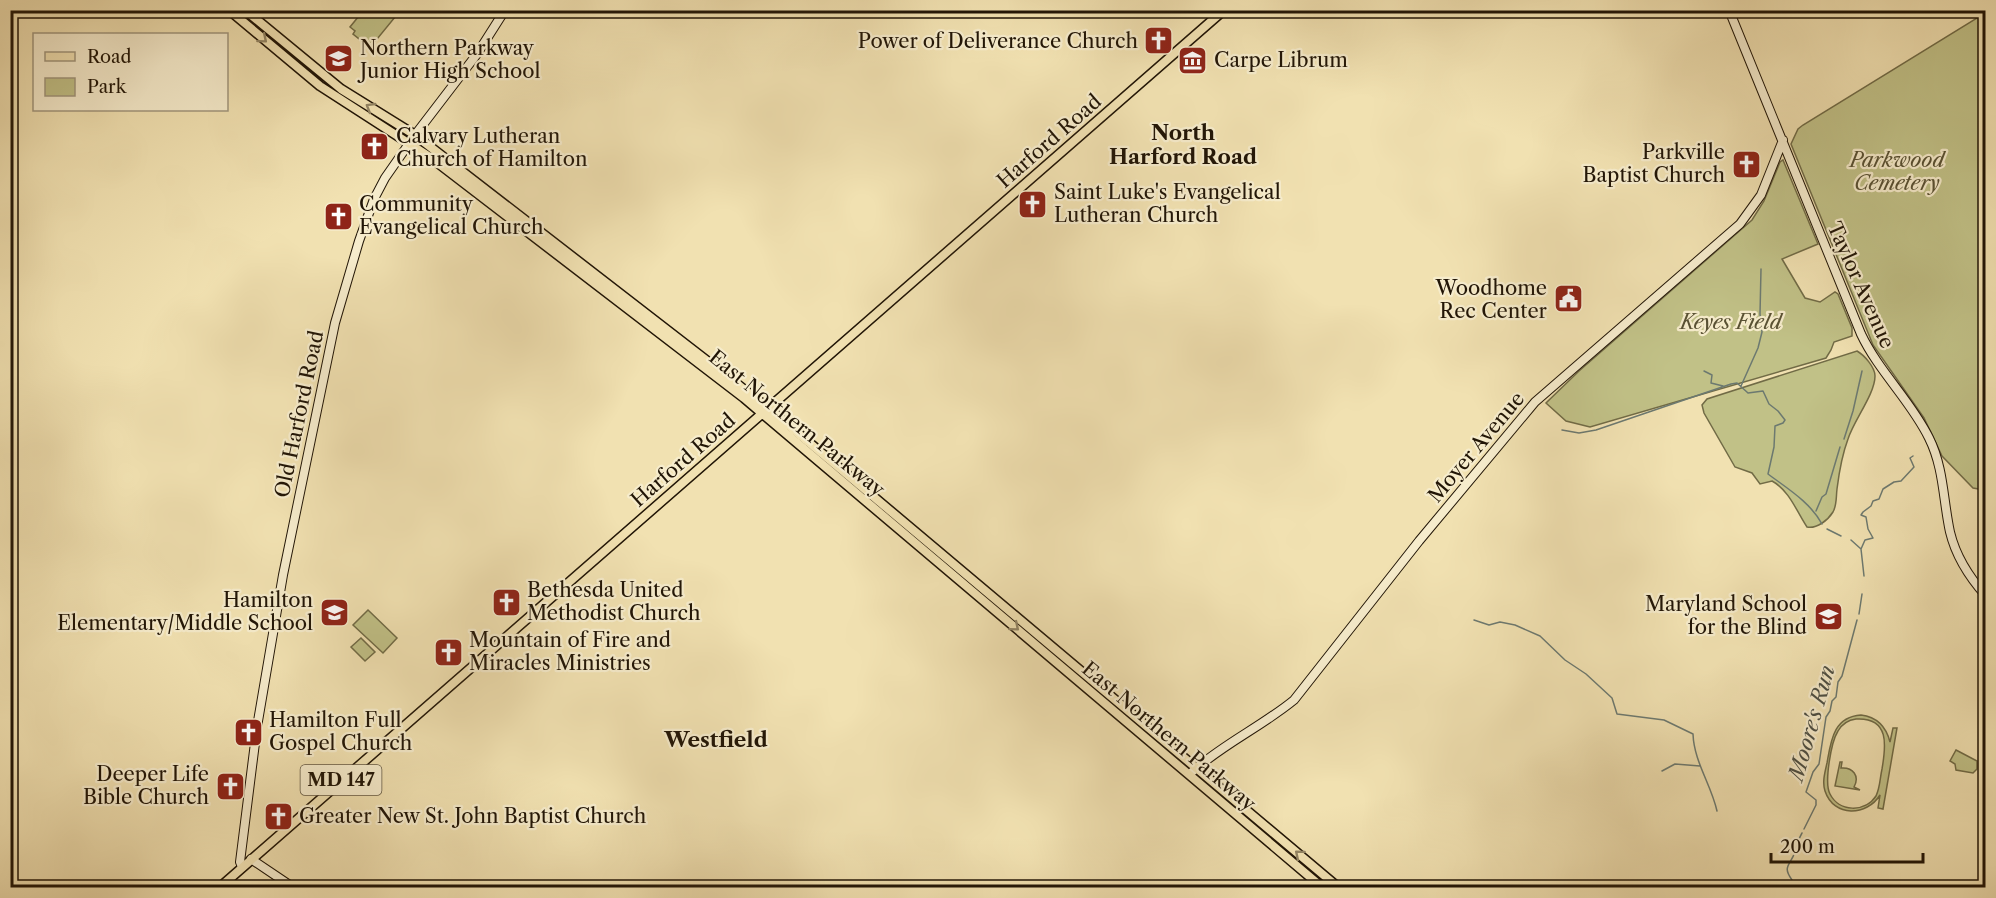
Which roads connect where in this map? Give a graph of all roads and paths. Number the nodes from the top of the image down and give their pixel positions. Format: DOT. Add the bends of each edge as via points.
graph roads {
  1 [pos="229,10"];
  2 [pos="245,10"];
  3 [pos="505,10"];
  4 [pos="1224,10"];
  5 [pos="1729,10"];
  6 [pos="412,139"];
  7 [pos="1783,140"];
  8 [pos="765,410"];
  9 [pos="1986,596"];
  10 [pos="1193,771"];
  11 [pos="251,859"];
  12 [pos="242,867"];
  13 [pos="219,888"];
  14 [pos="294,888"];
  15 [pos="1323,888"];
  16 [pos="1339,888"];
  1 -- 6 [label="main road, East Northern Parkway, one-way" via="320,86"];
  6 -- 2 [label="main road, East Northern Parkway, one-way" via="341,89"];
  3 -- 6 [label="street, Old Harford Road" via="477,54"];
  4 -- 8 [label="main road, Harford Road / MD 147"];
  5 -- 7 [label="street, Taylor Avenue"];
  6 -- 8 [label="main road, East Northern Parkway"];
  6 -- 12 [label="street, Old Harford Road" via="374,199 335,323 268,658 240,858"];
  7 -- 9 [label="street, Taylor Avenue" via="1864,341 1929,438 1941,471 1954,545"];
  7 -- 10 [label="street, Moyer Avenue" via="1758,201 1740,224 1535,402 1468,480 1294,700"];
  8 -- 10 [label="main road, East Northern Parkway"];
  8 -- 11 [label="main road, Harford Road / MD 147"];
  10 -- 15 [label="main road, East Northern Parkway"];
  16 -- 10 [label="main road, East Northern Parkway, one-way"];
  11 -- 12 [label="main road, Harford Road / MD 147"];
  11 -- 14 [label="street"];
  12 -- 13 [label="main road, Harford Road / MD 147"];
}
